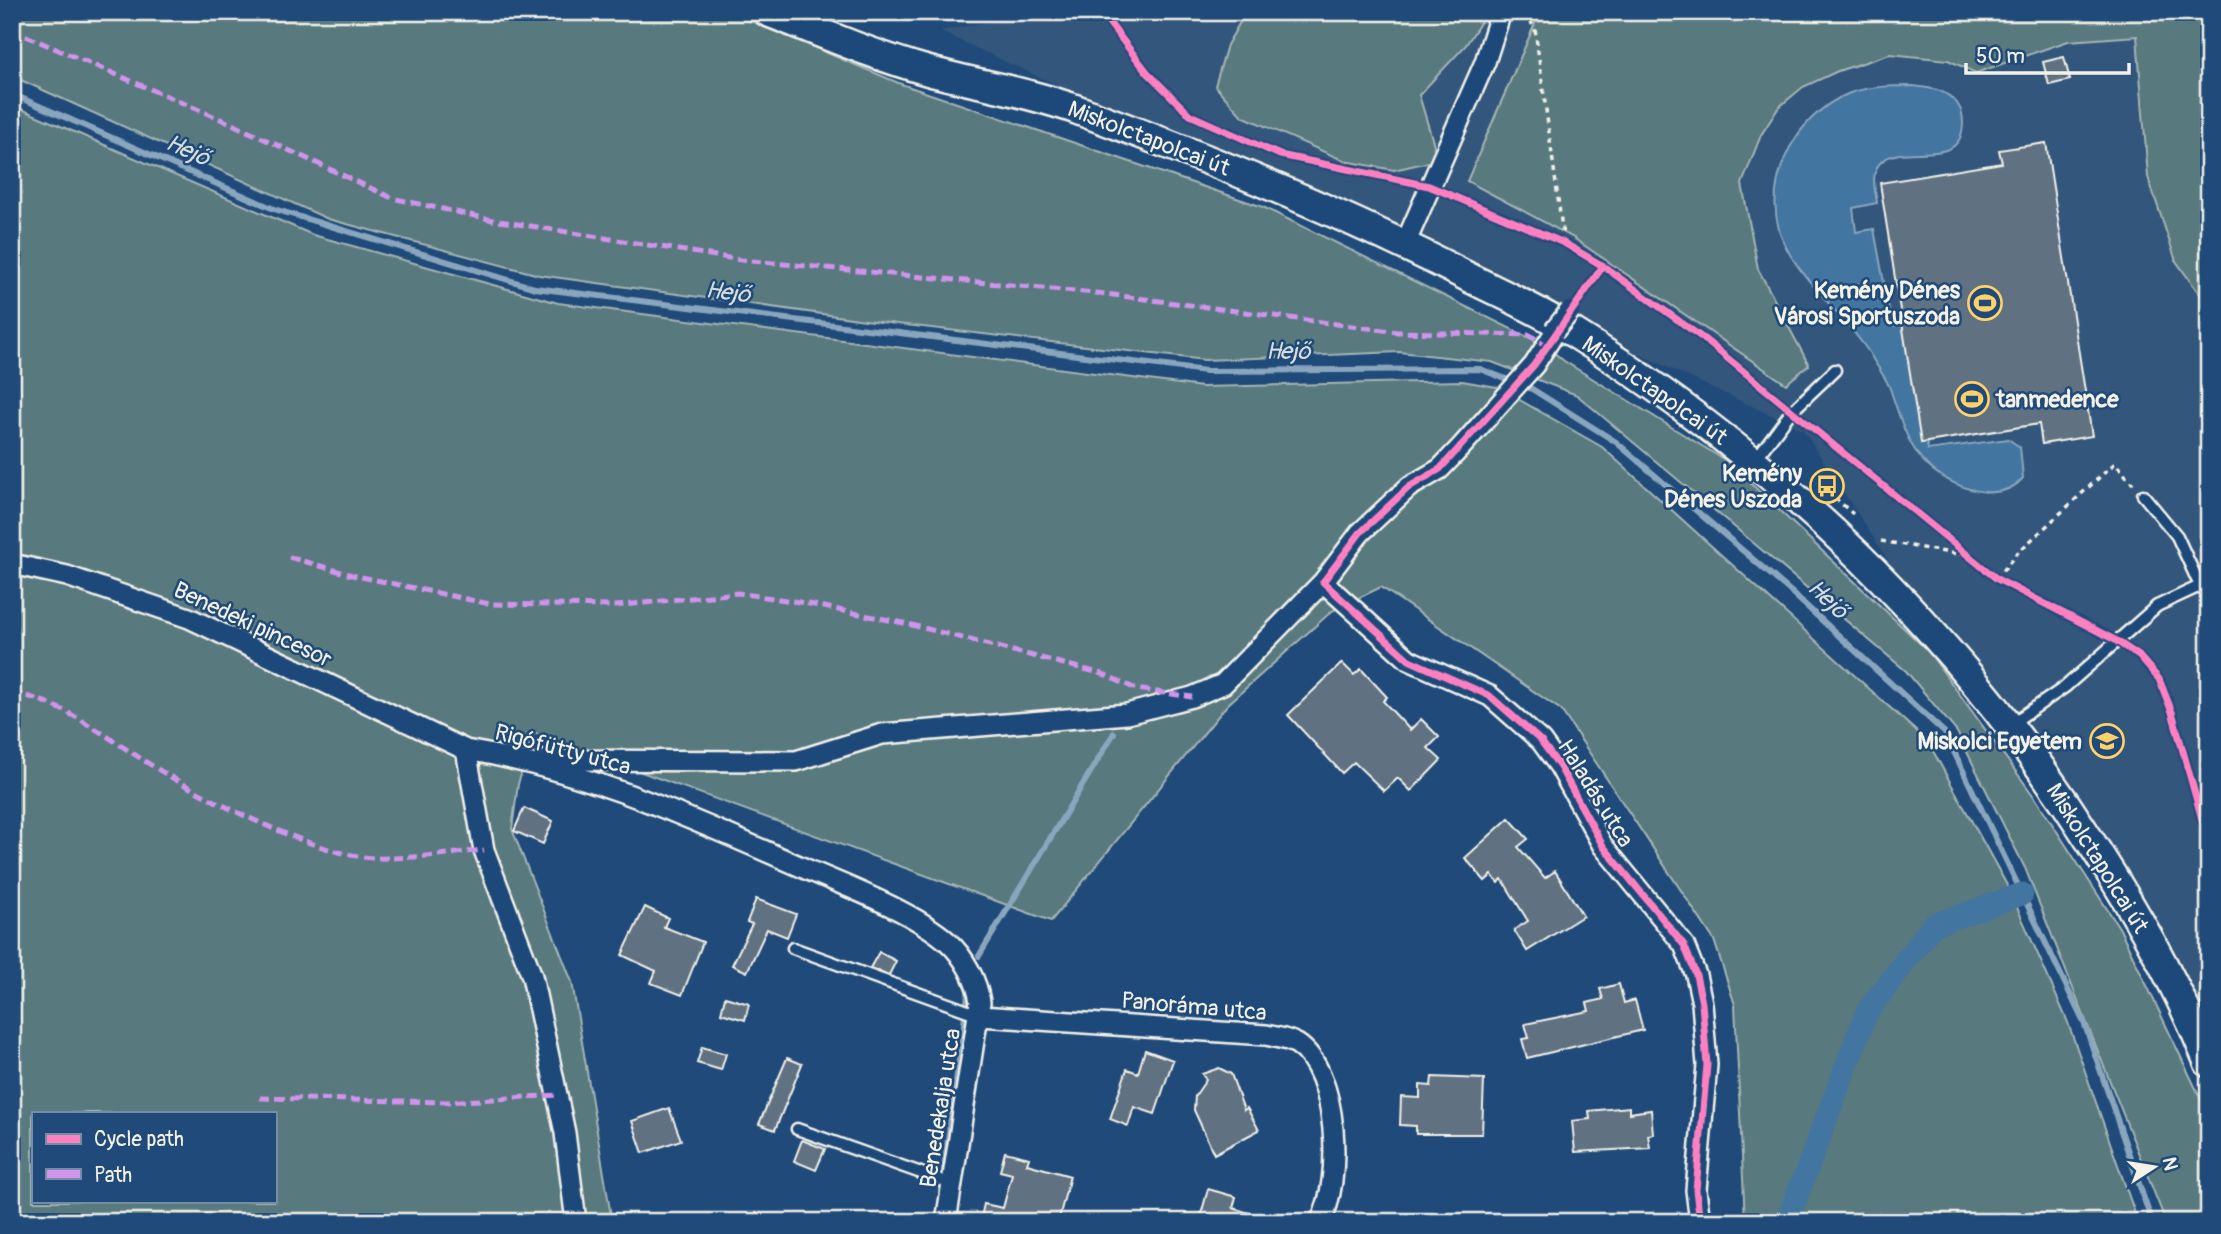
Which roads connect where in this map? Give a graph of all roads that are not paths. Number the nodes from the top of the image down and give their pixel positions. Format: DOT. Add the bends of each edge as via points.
graph roads {
  1 [pos="768,12"];
  2 [pos="1501,12"];
  3 [pos="1405,244"];
  4 [pos="1561,322"];
  5 [pos="1534,361"];
  6 [pos="1836,370"];
  7 [pos="1488,416"];
  8 [pos="1755,460"];
  9 [pos="2143,495"];
  10 [pos="12,564"];
  11 [pos="1323,582"];
  12 [pos="2204,585"];
  13 [pos="2011,724"];
  14 [pos="466,750"];
  15 [pos="524,759"];
  16 [pos="793,947"];
  17 [pos="980,1009"];
  18 [pos="2209,1063"];
  19 [pos="797,1129"];
  20 [pos="952,1184"];
  21 [pos="576,1222"];
  22 [pos="946,1222"];
  23 [pos="1320,1222"];
  24 [pos="1700,1222"];
  1 -- 3 [label="street, Miskolctapolcai út" via="920,69 1072,108 1269,184"];
  2 -- 3 [label="street" via="1485,62"];
  3 -- 4 [label="street, Miskolctapolcai út"];
  4 -- 5 [label="street"];
  4 -- 8 [label="street, Miskolctapolcai út"];
  5 -- 7 [label="street"];
  5 -- 7 [label="street"];
  6 -- 8 [label="lane" via="1790,413"];
  7 -- 11 [label="street" via="1440,469 1409,487 1360,533"];
  8 -- 13 [label="street, Miskolctapolcai út" via="1889,584"];
  9 -- 12 [label="lane" via="2177,536"];
  10 -- 14 [label="street, Benedeki pincesor" via="67,576 189,618"];
  11 -- 15 [label="street" via="1223,684 1127,714 882,734 796,761"];
  11 -- 24 [label="street, Haladás utca" via="1409,660 1490,696 1541,741 1560,766 1603,846 1684,945 1702,1003 1707,1065 1696,1190"];
  12 -- 13 [label="lane" via="2157,606 2065,687"];
  13 -- 18 [label="street, Miskolctapolcai út" via="2137,914"];
  14 -- 15 [label="street, Rigófütty utca"];
  14 -- 21 [label="street, Rigófütty utca" via="484,850 532,976 565,1133"];
  15 -- 17 [label="street, Rigófütty utca" via="641,796 905,916 948,942 977,985"];
  16 -- 17 [label="lane" via="958,1008"];
  17 -- 20 [label="street, Benedekalja utca"];
  17 -- 23 [label="street, Panoráma utca" via="1266,1035 1297,1044 1317,1065 1329,1106 1335,1156"];
  19 -- 20 [label="lane"];
  20 -- 22 [label="street, Benedekalja utca"];
}
